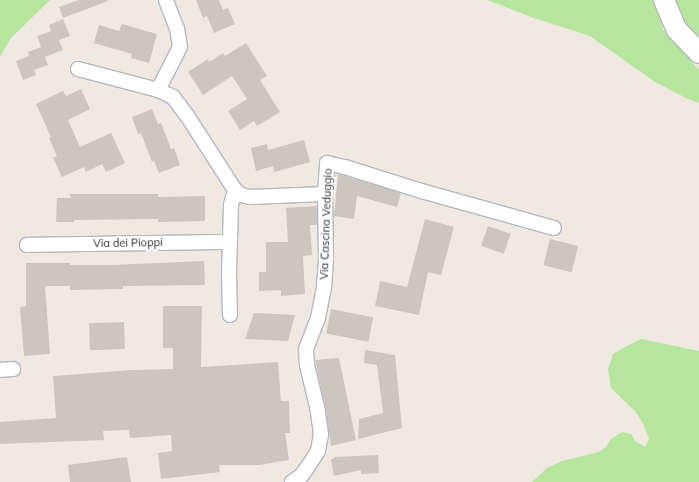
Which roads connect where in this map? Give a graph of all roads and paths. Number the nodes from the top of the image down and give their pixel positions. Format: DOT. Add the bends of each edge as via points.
graph roads {
  1 [pos="166,0"];
  2 [pos="664,0"];
  3 [pos="699,53"];
  4 [pos="78,69"];
  5 [pos="158,90"];
  6 [pos="235,190"];
  7 [pos="325,194"];
  8 [pos="554,228"];
  9 [pos="229,242"];
  10 [pos="27,245"];
  11 [pos="230,315"];
  12 [pos="292,482"];
  1 -- 5 [label="street" via="177,29 180,47"];
  2 -- 3 [label="main road" via="678,30"];
  4 -- 5 [label="street"];
  5 -- 6 [label="street" via="173,97"];
  6 -- 7 [label="street" via="241,196 250,197"];
  6 -- 9 [label="street" via="231,205"];
  7 -- 8 [label="street, Via Cascina Veduggio" via="327,163"];
  7 -- 12 [label="street, Via Cascina Veduggio" via="327,218 324,288 318,318 306,349 321,434 318,451 301,476"];
  9 -- 10 [label="street, Via dei Pioppi"];
  9 -- 11 [label="street"];
}
